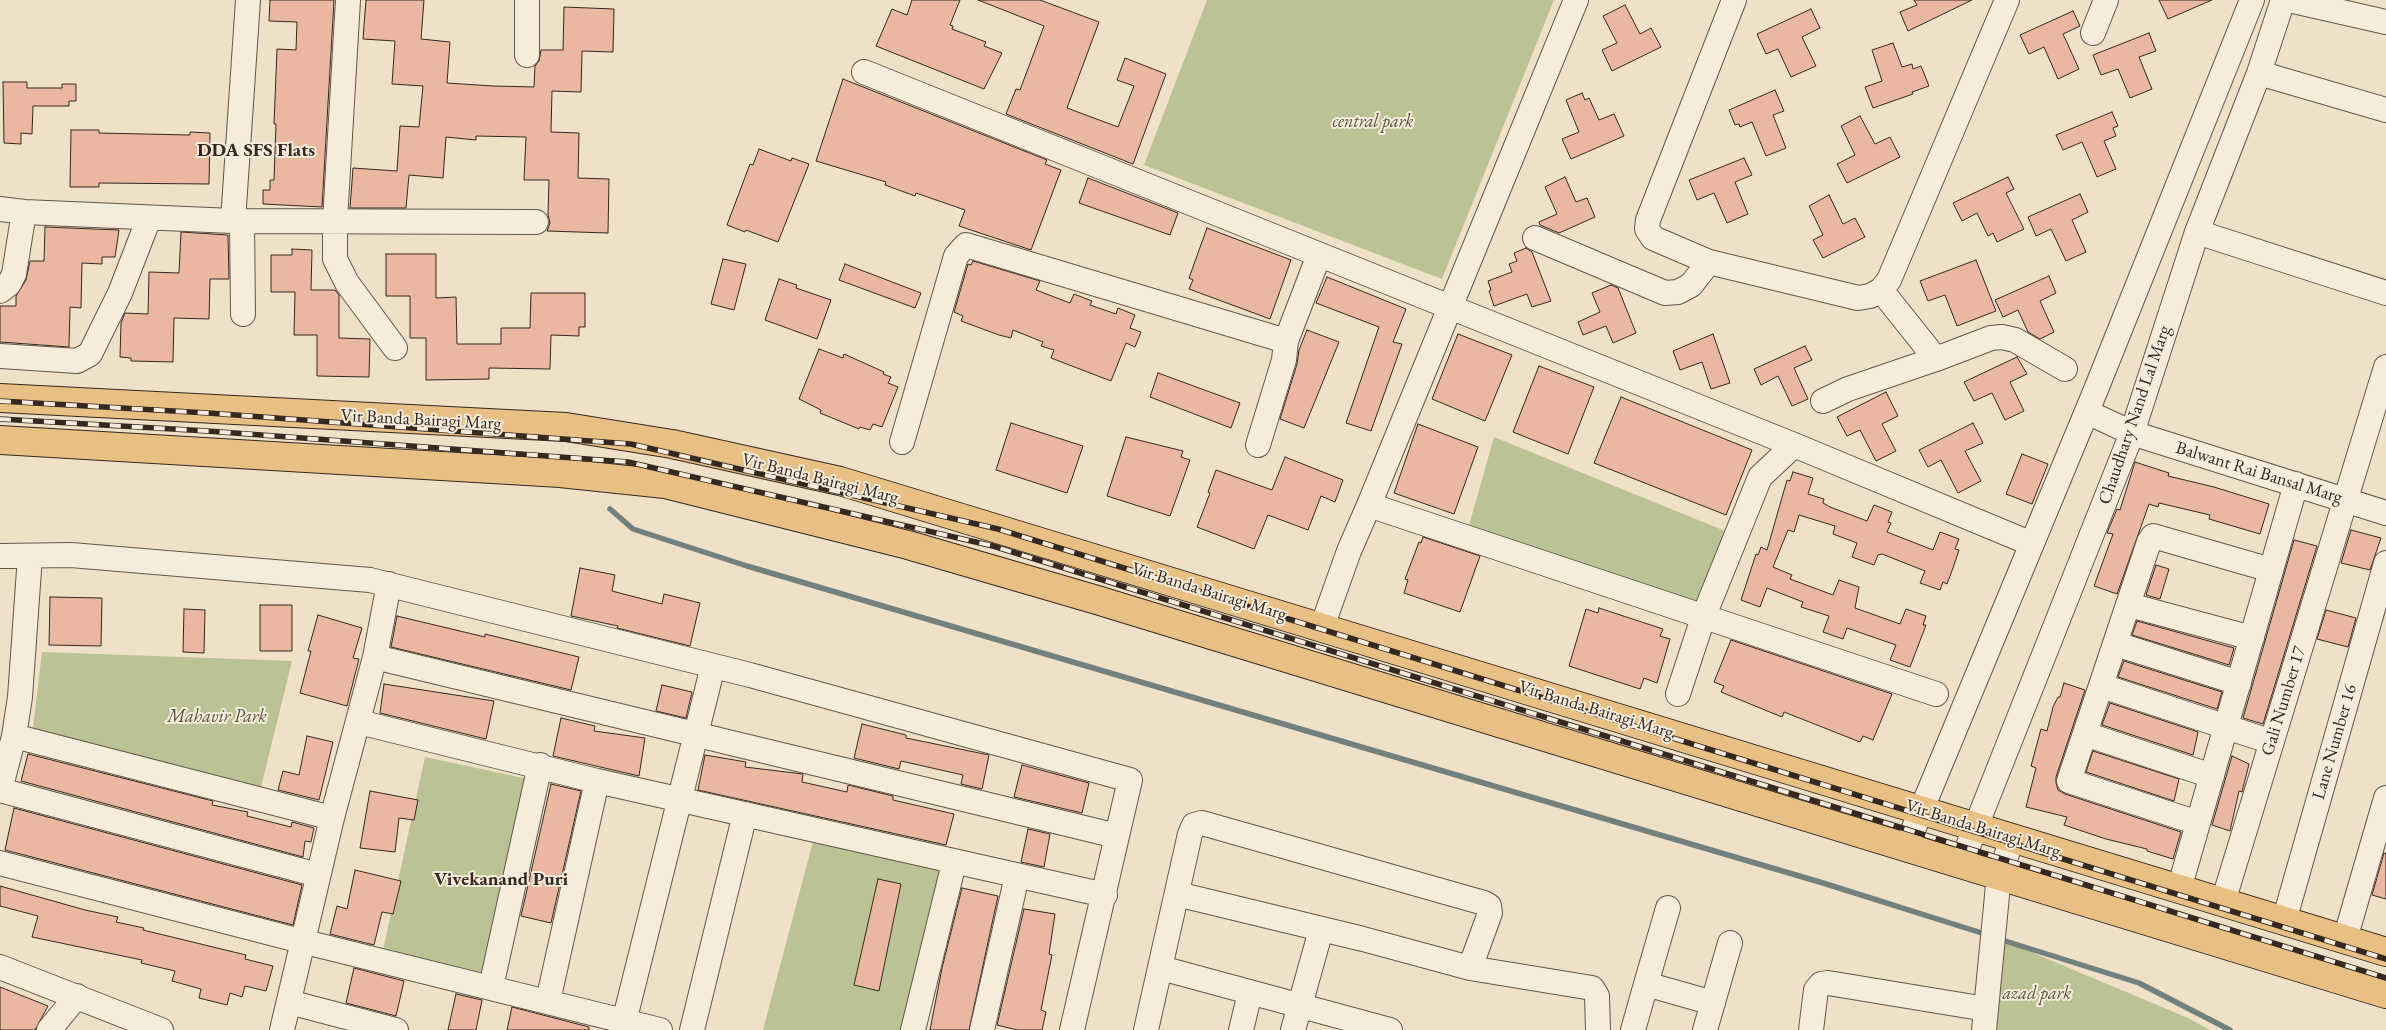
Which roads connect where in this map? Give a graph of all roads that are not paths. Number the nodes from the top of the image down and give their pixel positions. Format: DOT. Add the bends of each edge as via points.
graph roads {
  1 [pos="248,0"];
  2 [pos="348,0"];
  3 [pos="527,0"];
  4 [pos="1576,0"];
  5 [pos="1734,0"];
  6 [pos="2007,0"];
  7 [pos="2106,0"];
  8 [pos="2252,0"];
  9 [pos="2283,0"];
  10 [pos="2289,0"];
  11 [pos="2386,22"];
  12 [pos="2093,33"];
  13 [pos="527,56"];
  14 [pos="864,72"];
  15 [pos="2259,73"];
  16 [pos="2386,110"];
  17 [pos="0,209"];
  18 [pos="24,212"];
  19 [pos="149,218"];
  20 [pos="237,221"];
  21 [pos="335,221"];
  22 [pos="536,222"];
  23 [pos="2197,232"];
  24 [pos="1536,238"];
  25 [pos="1319,255"];
  26 [pos="1708,262"];
  27 [pos="1881,290"];
  28 [pos="0,292"];
  29 [pos="2386,293"];
  30 [pos="1449,308"];
  31 [pos="243,314"];
  32 [pos="1286,341"];
  33 [pos="395,348"];
  34 [pos="0,356"];
  35 [pos="1936,358"];
  36 [pos="2386,367"];
  37 [pos="2065,369"];
  38 [pos="0,398"];
  39 [pos="1823,402"];
  40 [pos="2087,412"];
  41 [pos="2132,433"];
  42 [pos="0,440"];
  43 [pos="902,442"];
  44 [pos="1258,445"];
  45 [pos="1794,445"];
  46 [pos="2296,484"];
  47 [pos="2345,500"];
  48 [pos="1370,505"];
  49 [pos="2386,513"];
  50 [pos="2032,544"];
  51 [pos="0,556"];
  52 [pos="30,556"];
  53 [pos="2386,563"];
  54 [pos="2271,570"];
  55 [pos="389,584"];
  56 [pos="2128,605"];
  57 [pos="1703,618"];
  58 [pos="1322,627"];
  59 [pos="2252,638"];
  60 [pos="2116,644"];
  61 [pos="375,657"];
  62 [pos="713,666"];
  63 [pos="2239,684"];
  64 [pos="2102,686"];
  65 [pos="1678,694"];
  66 [pos="1936,694"];
  67 [pos="359,722"];
  68 [pos="2226,727"];
  69 [pos="695,734"];
  70 [pos="2085,734"];
  71 [pos="14,736"];
  72 [pos="2272,742"];
  73 [pos="540,765"];
  74 [pos="2212,776"];
  75 [pos="597,781"];
  76 [pos="0,790"];
  77 [pos="679,798"];
  78 [pos="2386,798"];
  79 [pos="1921,810"];
  80 [pos="745,814"];
  81 [pos="332,818"];
  82 [pos="2198,824"];
  83 [pos="1976,826"];
  84 [pos="1117,836"];
  85 [pos="2013,838"];
  86 [pos="1906,847"];
  87 [pos="954,862"];
  88 [pos="0,863"];
  89 [pos="1961,864"];
  90 [pos="318,875"];
  91 [pos="1998,875"];
  92 [pos="1017,876"];
  93 [pos="2179,889"];
  94 [pos="1177,894"];
  95 [pos="1105,895"];
  96 [pos="2223,902"];
  97 [pos="1668,908"];
  98 [pos="2284,920"];
  99 [pos="1321,930"];
  100 [pos="2345,939"];
  101 [pos="301,941"];
  102 [pos="1730,943"];
  103 [pos="2386,952"];
  104 [pos="0,966"];
  105 [pos="1161,968"];
  106 [pos="1470,968"];
  107 [pos="1646,984"];
  108 [pos="491,988"];
  109 [pos="1250,993"];
  110 [pos="2386,994"];
  111 [pos="77,996"];
  112 [pos="548,1001"];
  113 [pos="289,1002"];
  114 [pos="1713,1003"];
  115 [pos="1299,1006"];
  116 [pos="1985,1019"];
  117 [pos="623,1026"];
  118 [pos="49,1030"];
  119 [pos="161,1030"];
  120 [pos="282,1030"];
  121 [pos="396,1030"];
  122 [pos="660,1030"];
  123 [pos="692,1030"];
  124 [pos="913,1030"];
  125 [pos="982,1030"];
  126 [pos="1072,1030"];
  127 [pos="1146,1030"];
  128 [pos="1240,1030"];
  129 [pos="1294,1030"];
  130 [pos="1390,1030"];
  131 [pos="1598,1030"];
  132 [pos="1633,1030"];
  133 [pos="1704,1030"];
  134 [pos="1811,1030"];
  1 -- 20 [label="street"];
  2 -- 21 [label="street"];
  3 -- 13 [label="street"];
  4 -- 30 [label="street"];
  5 -- 26 [label="street" via="1648,220 1648,229 1654,238"];
  6 -- 27 [label="street" via="1889,280"];
  7 -- 12 [label="street"];
  8 -- 40 [label="street"];
  9 -- 15 [label="street, Chaudhary Nand Lal Marg"];
  10 -- 11 [label="street"];
  14 -- 25 [label="street"];
  15 -- 16 [label="street"];
  15 -- 23 [label="street, Chaudhary Nand Lal Marg"];
  17 -- 18 [label="street"];
  18 -- 19 [label="street"];
  18 -- 28 [label="street" via="14,274"];
  19 -- 20 [label="street"];
  19 -- 34 [label="street" via="120,292 90,354 77,361"];
  20 -- 21 [label="street"];
  20 -- 31 [label="street"];
  21 -- 22 [label="street"];
  21 -- 33 [label="street" via="334,248 339,268 359,301"];
  23 -- 29 [label="street"];
  23 -- 41 [label="street, Chaudhary Nand Lal Marg"];
  24 -- 26 [label="street" via="1665,293 1678,292 1691,284"];
  25 -- 30 [label="street"];
  25 -- 32 [label="street"];
  26 -- 27 [label="street" via="1847,297 1870,296"];
  27 -- 35 [label="street"];
  30 -- 45 [label="street"];
  30 -- 48 [label="street"];
  32 -- 43 [label="street" via="966,245 956,256"];
  32 -- 44 [label="street" via="1284,360"];
  35 -- 37 [label="street" via="2002,337 2015,340"];
  35 -- 39 [label="street" via="1848,389"];
  36 -- 47 [label="street, Gali Number 17"];
  38 -- 58 [label="main road, Vir Banda Bairagi Marg" via="566,427 672,444 840,481"];
  40 -- 41 [label="street, Balwant Rai Bansal Marg"];
  40 -- 50 [label="street"];
  41 -- 46 [label="street, Balwant Rai Bansal Marg"];
  41 -- 83 [label="street, Chaudhary Nand Lal Marg"];
  42 -- 86 [label="main road" via="560,473 665,484 908,545 1097,600"];
  45 -- 50 [label="street"];
  45 -- 57 [label="street" via="1760,477"];
  46 -- 47 [label="street, Balwant Rai Bansal Marg"];
  46 -- 54 [label="street"];
  47 -- 49 [label="street, Balwant Rai Bansal Marg"];
  47 -- 72 [label="street, Gali Number 17"];
  48 -- 57 [label="street"];
  48 -- 58 [label="street" via="1349,551"];
  50 -- 79 [label="street"];
  51 -- 52 [label="street"];
  52 -- 55 [label="street" via="71,555 314,574"];
  52 -- 71 [label="street" via="24,659"];
  53 -- 98 [label="street, Lane Number 16"];
  54 -- 56 [label="street" via="2153,536"];
  54 -- 59 [label="street"];
  55 -- 61 [label="street"];
  55 -- 62 [label="street"];
  56 -- 59 [label="street"];
  56 -- 60 [label="street"];
  57 -- 65 [label="street"];
  57 -- 66 [label="street"];
  58 -- 79 [label="main road, Vir Banda Bairagi Marg"];
  59 -- 63 [label="street"];
  60 -- 63 [label="street"];
  60 -- 64 [label="street"];
  61 -- 67 [label="street"];
  61 -- 69 [label="street"];
  62 -- 69 [label="street"];
  62 -- 84 [label="street" via="1130,780"];
  63 -- 68 [label="street"];
  64 -- 68 [label="street"];
  64 -- 70 [label="street"];
  67 -- 73 [label="street"];
  67 -- 81 [label="street"];
  68 -- 72 [label="street"];
  68 -- 74 [label="street"];
  69 -- 77 [label="street"];
  69 -- 84 [label="street"];
  70 -- 74 [label="street"];
  70 -- 82 [label="street" via="2069,781"];
  71 -- 76 [label="street"];
  71 -- 81 [label="street"];
  72 -- 96 [label="street, Gali Number 17"];
  73 -- 75 [label="street"];
  73 -- 108 [label="street"];
  74 -- 82 [label="street"];
  75 -- 77 [label="street"];
  75 -- 112 [label="street"];
  76 -- 90 [label="street"];
  77 -- 80 [label="street"];
  77 -- 117 [label="street"];
  78 -- 100 [label="street"];
  79 -- 83 [label="main road, Vir Banda Bairagi Marg"];
  79 -- 86 [label="street"];
  80 -- 87 [label="street"];
  80 -- 123 [label="street"];
  81 -- 90 [label="street"];
  82 -- 93 [label="street"];
  83 -- 85 [label="main road, Vir Banda Bairagi Marg"];
  83 -- 89 [label="street, Chaudhary Nand Lal Marg"];
  84 -- 95 [label="street"];
  85 -- 91 [label="street"];
  85 -- 93 [label="main road, Vir Banda Bairagi Marg"];
  86 -- 89 [label="main road"];
  87 -- 92 [label="street"];
  87 -- 124 [label="street"];
  88 -- 101 [label="street"];
  89 -- 91 [label="main road"];
  90 -- 101 [label="street"];
  91 -- 110 [label="main road"];
  91 -- 116 [label="street"];
  92 -- 95 [label="street"];
  92 -- 125 [label="street"];
  93 -- 96 [label="main road, Vir Banda Bairagi Marg"];
  94 -- 99 [label="street"];
  94 -- 105 [label="street"];
  94 -- 106 [label="street" via="1194,825 1213,825 1484,903 1489,906 1490,913"];
  95 -- 126 [label="street"];
  96 -- 98 [label="main road, Vir Banda Bairagi Marg"];
  97 -- 107 [label="street"];
  98 -- 100 [label="main road, Vir Banda Bairagi Marg"];
  99 -- 106 [label="street"];
  99 -- 115 [label="street"];
  100 -- 103 [label="main road, Vir Banda Bairagi Marg"];
  101 -- 108 [label="street"];
  101 -- 113 [label="street"];
  102 -- 114 [label="street"];
  104 -- 111 [label="street"];
  105 -- 109 [label="street"];
  105 -- 127 [label="street"];
  106 -- 131 [label="street" via="1592,988 1597,996"];
  107 -- 114 [label="street"];
  107 -- 132 [label="street"];
  108 -- 112 [label="street"];
  109 -- 115 [label="street"];
  109 -- 128 [label="street"];
  111 -- 118 [label="street"];
  111 -- 119 [label="street"];
  112 -- 117 [label="street"];
  113 -- 120 [label="street"];
  113 -- 121 [label="street"];
  114 -- 133 [label="street"];
  115 -- 129 [label="street"];
  115 -- 130 [label="street"];
  116 -- 134 [label="street" via="1828,983 1821,984 1816,990"];
  117 -- 122 [label="street"];
}
